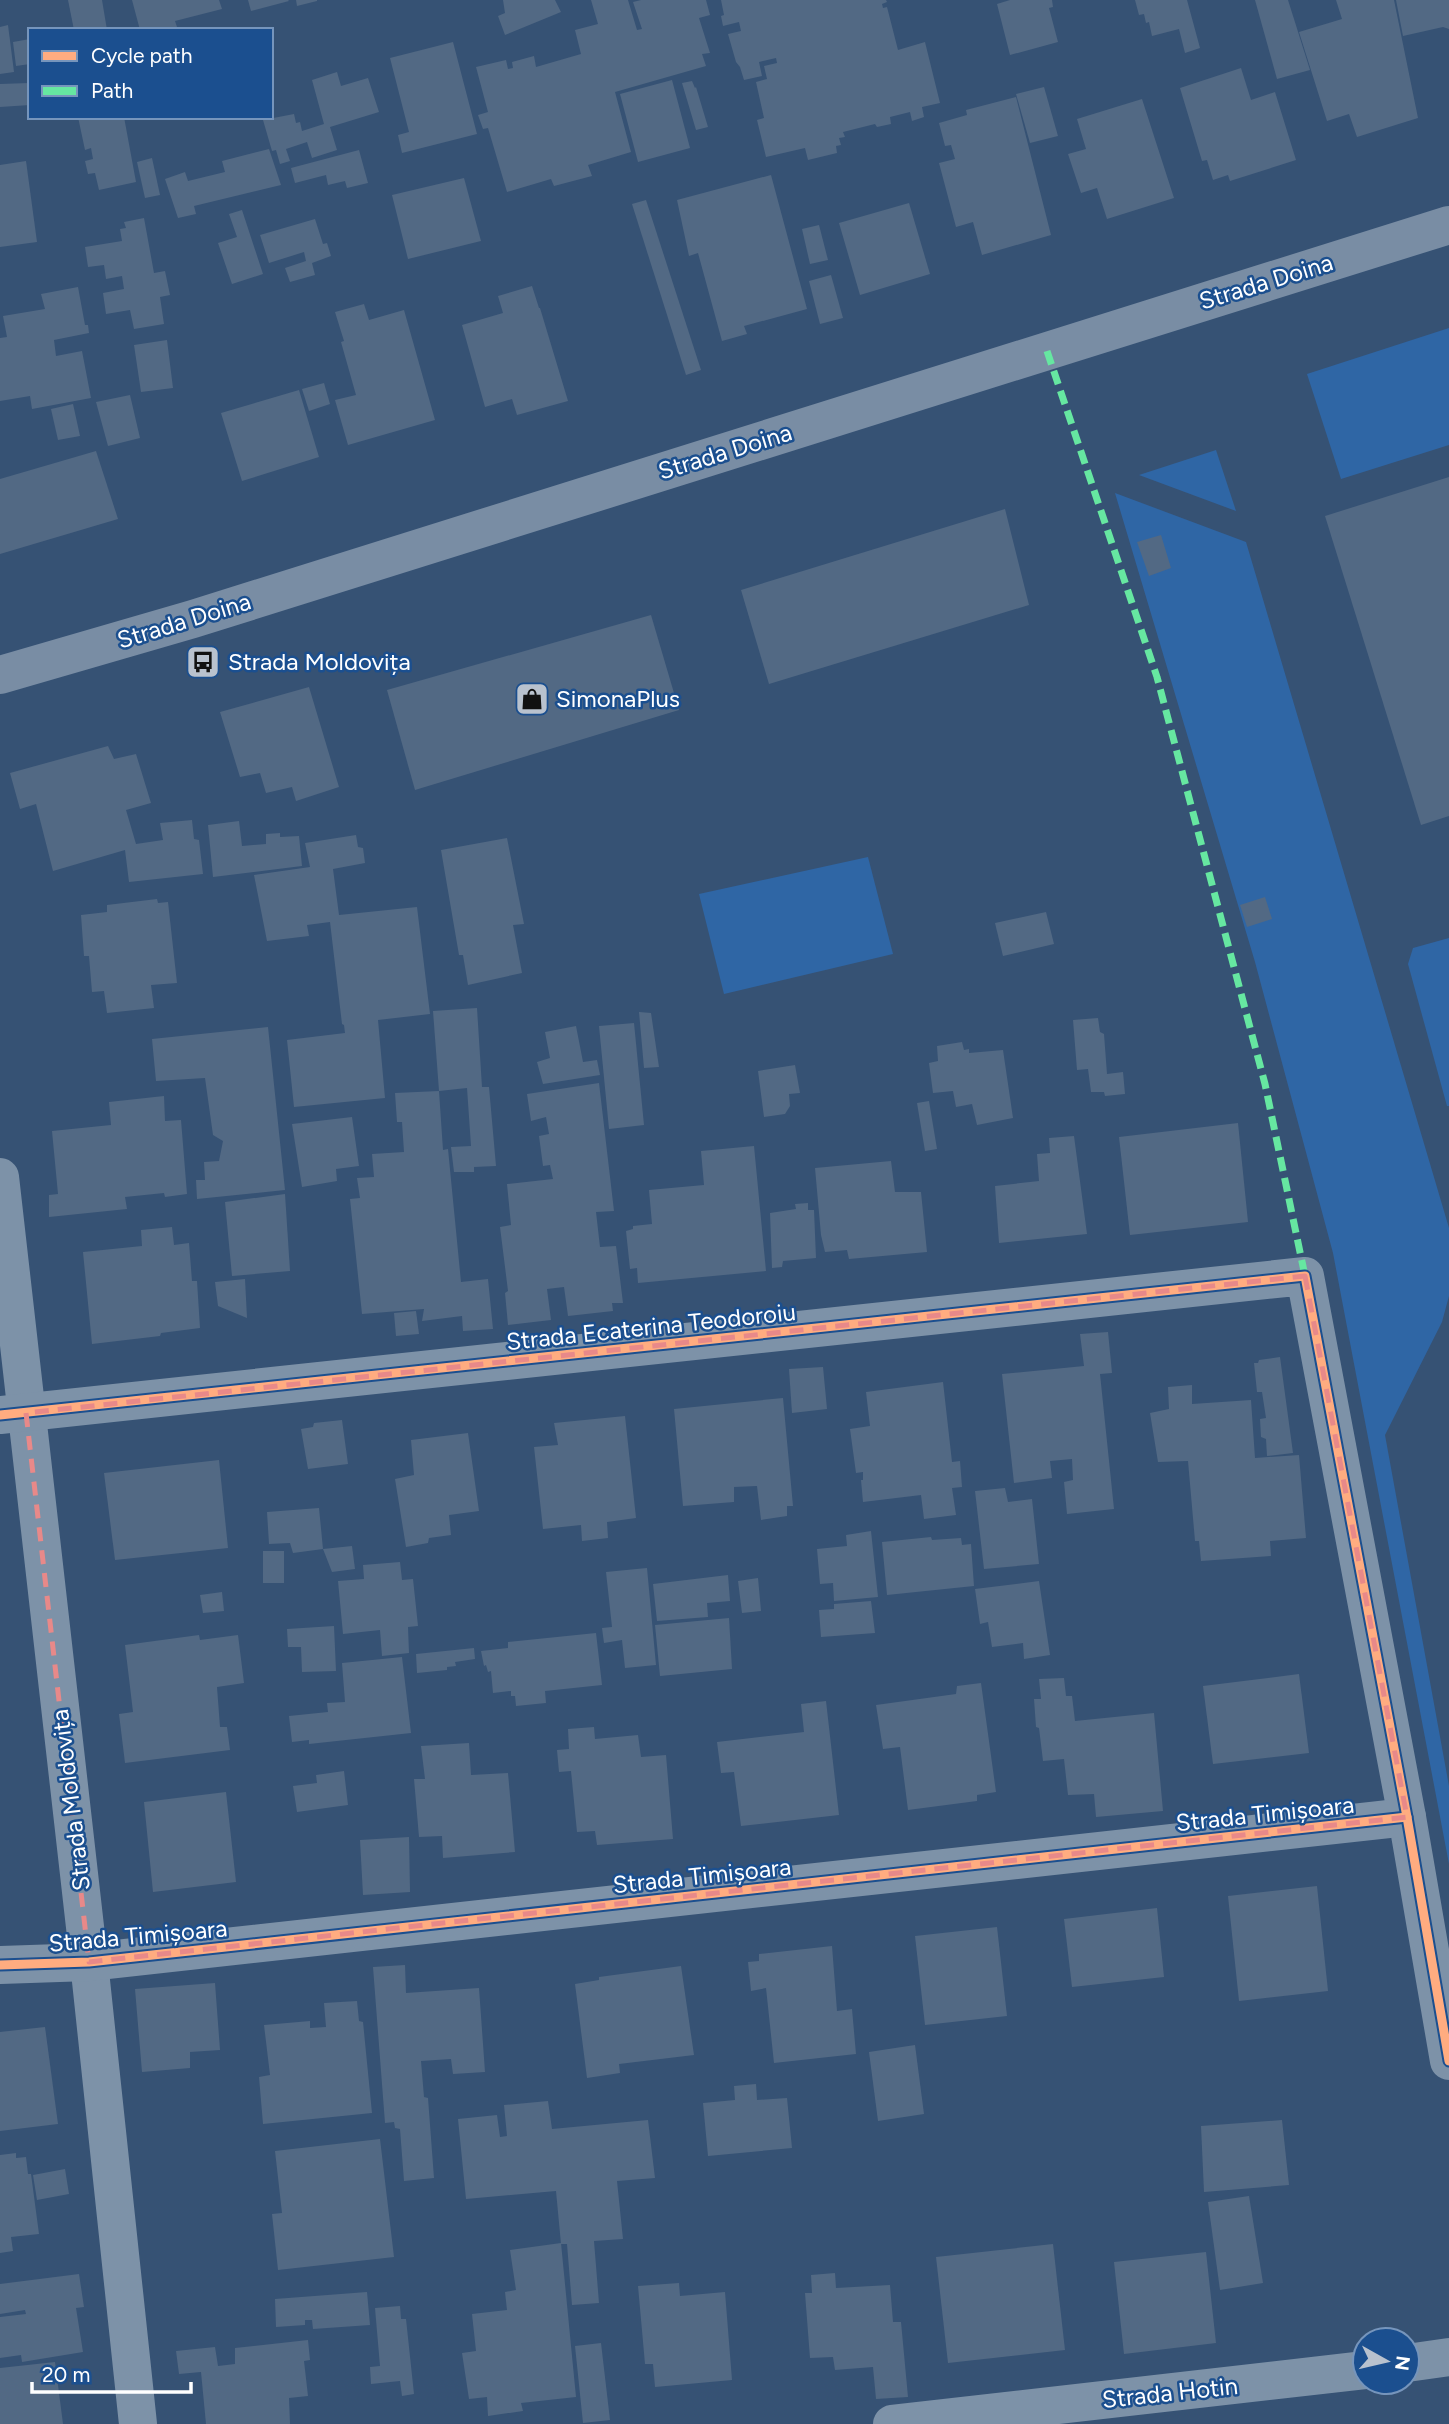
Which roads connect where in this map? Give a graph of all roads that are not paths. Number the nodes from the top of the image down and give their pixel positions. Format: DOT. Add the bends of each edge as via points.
graph roads {
  1 [pos="1449,225"];
  2 [pos="0,675"];
  3 [pos="0,1177"];
  4 [pos="13,1414"];
  5 [pos="1407,1817"];
  6 [pos="89,1962"];
  7 [pos="0,1965"];
  8 [pos="1449,2061"];
  9 [pos="1449,2357"];
  10 [pos="1421,2361"];
  11 [pos="1351,2372"];
  12 [pos="138,2424"];
  13 [pos="892,2424"];
  1 -- 2 [label="main road, Strada Doina" via="193,619"];
  3 -- 4 [label="street, Strada Moldovița"];
  4 -- 5 [label="street, Strada Ecaterina Teodoroiu" via="1306,1276"];
  4 -- 6 [label="street, Strada Moldovița"];
  5 -- 6 [label="street, Strada Timișoara"];
  5 -- 8 [label="street"];
  6 -- 7 [label="street, Strada Timișoara"];
  6 -- 12 [label="street, Strada Moldovița"];
  9 -- 10 [label="street"];
  11 -- 13 [label="street, Strada Hotin"];
}
